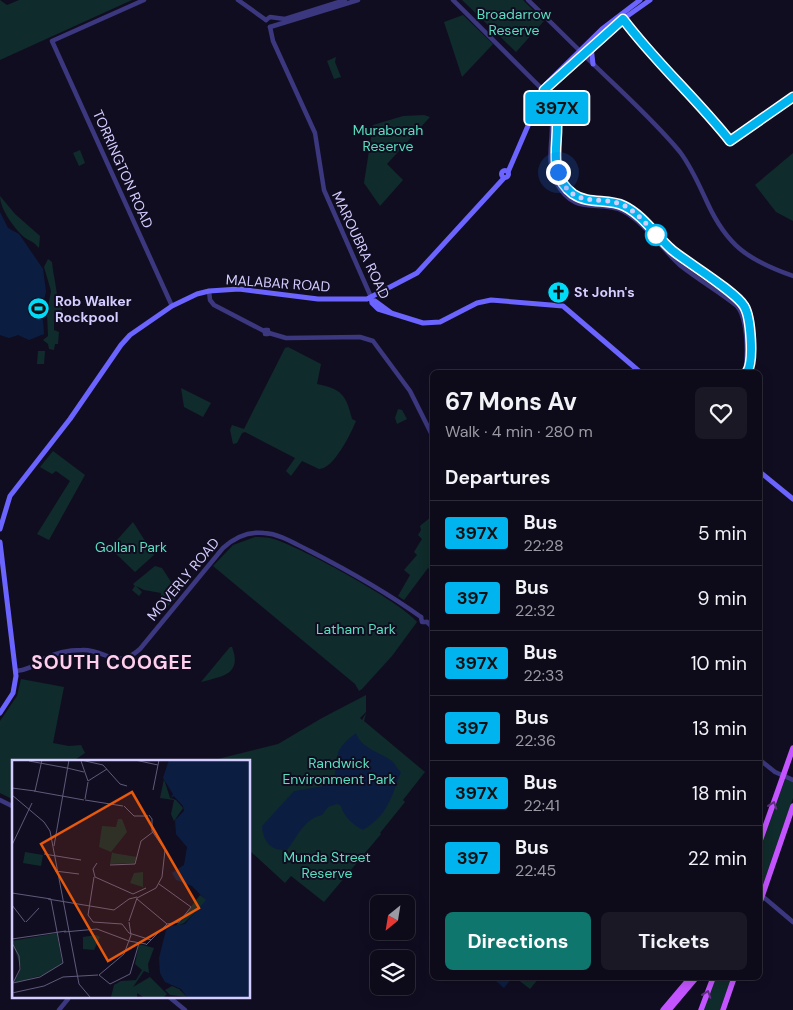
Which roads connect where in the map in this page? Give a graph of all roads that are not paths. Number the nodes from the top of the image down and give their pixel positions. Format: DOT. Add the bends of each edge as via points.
graph roads {
  1 [pos="144,0"];
  2 [pos="238,0"];
  3 [pos="345,0"];
  4 [pos="358,0"];
  5 [pos="453,0"];
  6 [pos="528,0"];
  7 [pos="640,0"];
  8 [pos="650,0"];
  9 [pos="266,20"];
  10 [pos="273,23"];
  11 [pos="592,47"];
  12 [pos="581,52"];
  13 [pos="593,64"];
  14 [pos="544,90"];
  15 [pos="793,276"];
  16 [pos="367,288"];
  17 [pos="386,290"];
  18 [pos="208,291"];
  19 [pos="371,297"];
  20 [pos="357,298"];
  21 [pos="172,306"];
  22 [pos="378,310"];
  23 [pos="390,312"];
  24 [pos="638,370"];
  25 [pos="747,370"];
  26 [pos="430,431"];
  27 [pos="762,474"];
  28 [pos="793,499"];
  29 [pos="0,528"];
  30 [pos="0,542"];
  31 [pos="430,625"];
  32 [pos="16,671"];
  33 [pos="0,713"];
  34 [pos="793,748"];
  35 [pos="762,761"];
  36 [pos="783,776"];
  37 [pos="793,780"];
  38 [pos="0,800"];
  39 [pos="12,806"];
  40 [pos="793,806"];
  41 [pos="762,835"];
  42 [pos="762,895"];
  43 [pos="762,899"];
  44 [pos="793,922"];
  45 [pos="689,980"];
  46 [pos="694,980"];
  47 [pos="712,980"];
  48 [pos="733,980"];
  49 [pos="68,998"];
  50 [pos="170,998"];
  51 [pos="675,1000"];
  52 [pos="59,1010"];
  53 [pos="185,1010"];
  54 [pos="664,1010"];
  55 [pos="669,1010"];
  56 [pos="701,1010"];
  57 [pos="723,1010"];
  1 -- 21 [label="street, TORRINGTON ROAD" via="52,41"];
  2 -- 9 [label="street"];
  3 -- 10 [label="street"];
  4 -- 10 [label="street"];
  5 -- 14 [label="street"];
  6 -- 12 [label="street"];
  7 -- 12 [label="main road" via="611,22"];
  8 -- 11 [label="main road" via="616,24"];
  9 -- 10 [label="street, MAROUBRA ROAD" via="266,24"];
  9 -- 10 [label="street" via="270,17"];
  10 -- 16 [label="street, MAROUBRA ROAD" via="273,41 315,133 322,186"];
  11 -- 12 [label="main road"];
  11 -- 13 [label="main road"];
  12 -- 13 [label="street"];
  12 -- 14 [label="main road"];
  13 -- 15 [label="street" via="664,134 685,160 729,241 757,262"];
  14 -- 17 [label="main road, MALABAR ROAD" via="508,172 502,172 504,178 417,273"];
  14 -- 25 [label="street" via="556,106 556,165 562,182 581,198 629,209 672,250 741,302 748,316 752,358"];
  16 -- 17 [label="street"];
  16 -- 19 [label="street, MAROUBRA ROAD"];
  17 -- 19 [label="main road, MALABAR ROAD"];
  18 -- 20 [label="main road, MALABAR ROAD" via="239,289 318,299"];
  18 -- 21 [label="main road, MALABAR ROAD"];
  18 -- 26 [label="street" via="214,305 266,332 286,338 360,337 373,341 412,395"];
  19 -- 20 [label="main road, MALABAR ROAD"];
  19 -- 22 [label="main road, MAROUBRA ROAD"];
  19 -- 23 [label="main road"];
  20 -- 22 [label="main road"];
  21 -- 29 [label="main road, MALABAR ROAD" via="123,343 70,420 10,496"];
  22 -- 23 [label="main road, MAROUBRA ROAD"];
  23 -- 24 [label="main road, MAROUBRA ROAD" via="432,323 491,300 563,306"];
  27 -- 28 [label="main road"];
  30 -- 32 [label="main road"];
  31 -- 32 [label="street, MOVERLY ROAD" via="426,617 421,617 378,587 332,562 282,537 255,533 235,539 222,548 133,654 115,659 92,650 75,650 54,654 26,670"];
  32 -- 33 [label="main road" via="13,693"];
  34 -- 36 [label="main road"];
  35 -- 36 [label="street"];
  36 -- 37 [label="street"];
  41 -- 36 [label="main road, one-way"];
  38 -- 39 [label="street"];
  40 -- 42 [label="main road"];
  43 -- 44 [label="street"];
  45 -- 51 [label="main road"];
  46 -- 51 [label="main road"];
  56 -- 47 [label="main road, one-way"];
  48 -- 57 [label="main road"];
  49 -- 52 [label="street"];
  50 -- 53 [label="street"];
  51 -- 54 [label="main road"];
  51 -- 55 [label="main road"];
}
